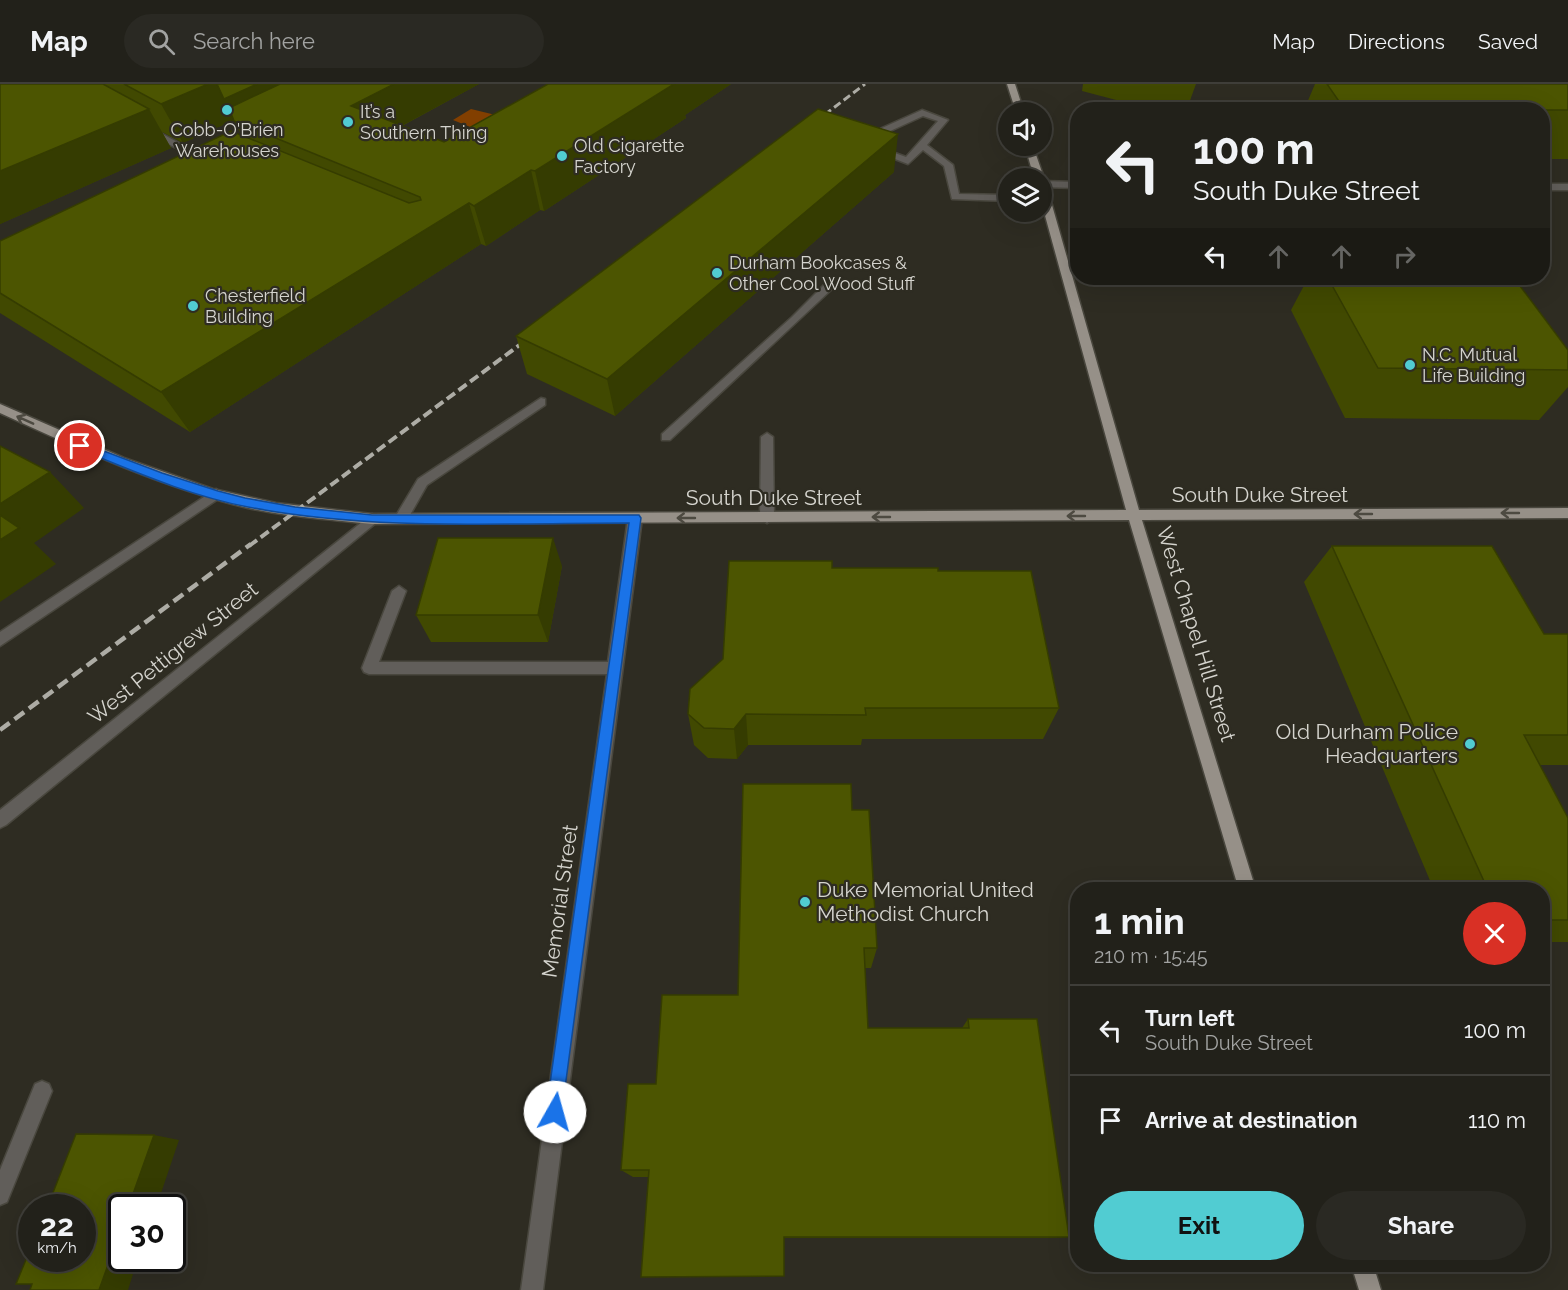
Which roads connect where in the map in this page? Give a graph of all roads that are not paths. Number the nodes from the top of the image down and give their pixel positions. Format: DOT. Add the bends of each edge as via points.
graph roads {
  1 [pos="1011,84"];
  2 [pos="1017,102"];
  3 [pos="141,126"];
  4 [pos="923,146"];
  5 [pos="212,160"];
  6 [pos="198,166"];
  7 [pos="1052,184"];
  8 [pos="1070,185"];
  9 [pos="1550,187"];
  10 [pos="1568,187"];
  11 [pos="998,198"];
  12 [pos="1050,222"];
  13 [pos="829,286"];
  14 [pos="541,402"];
  15 [pos="0,408"];
  16 [pos="666,437"];
  17 [pos="767,437"];
  18 [pos="216,494"];
  19 [pos="1568,513"];
  20 [pos="1134,515"];
  21 [pos="635,518"];
  22 [pos="767,518"];
  23 [pos="372,519"];
  24 [pos="401,519"];
  25 [pos="399,591"];
  26 [pos="0,640"];
  27 [pos="615,668"];
  28 [pos="0,820"];
  29 [pos="1246,882"];
  30 [pos="42,1091"];
  31 [pos="0,1195"];
  32 [pos="1364,1272"];
  33 [pos="532,1290"];
  34 [pos="1370,1290"];
  1 -- 2 [label="main road"];
  3 -- 5 [label="street"];
  4 -- 4 [label="street" via="944,120 922,113 863,145 908,161"];
  4 -- 11 [label="street" via="948,165 955,197"];
  5 -- 6 [label="main road"];
  7 -- 8 [label="street"];
  9 -- 10 [label="street"];
  12 -- 20 [label="main road, West Chapel Hill Street"];
  13 -- 16 [label="street"];
  14 -- 24 [label="street" via="422,482"];
  18 -- 15 [label="main road, South Duke Street, one-way" via="89,450"];
  17 -- 22 [label="street"];
  18 -- 23 [label="main road, South Duke Street" via="295,511"];
  18 -- 26 [label="street"];
  19 -- 20 [label="main road, South Duke Street, one-way"];
  20 -- 22 [label="main road, South Duke Street, one-way"];
  20 -- 29 [label="main road, West Chapel Hill Street"];
  22 -- 21 [label="main road, South Duke Street, one-way"];
  21 -- 24 [label="main road, South Duke Street"];
  21 -- 27 [label="street, Memorial Street"];
  23 -- 24 [label="main road, South Duke Street"];
  23 -- 28 [label="street, West Pettigrew Street"];
  25 -- 27 [label="street" via="369,668"];
  27 -- 33 [label="street, Memorial Street"];
  30 -- 31 [label="street"];
  32 -- 34 [label="main road"];
}
